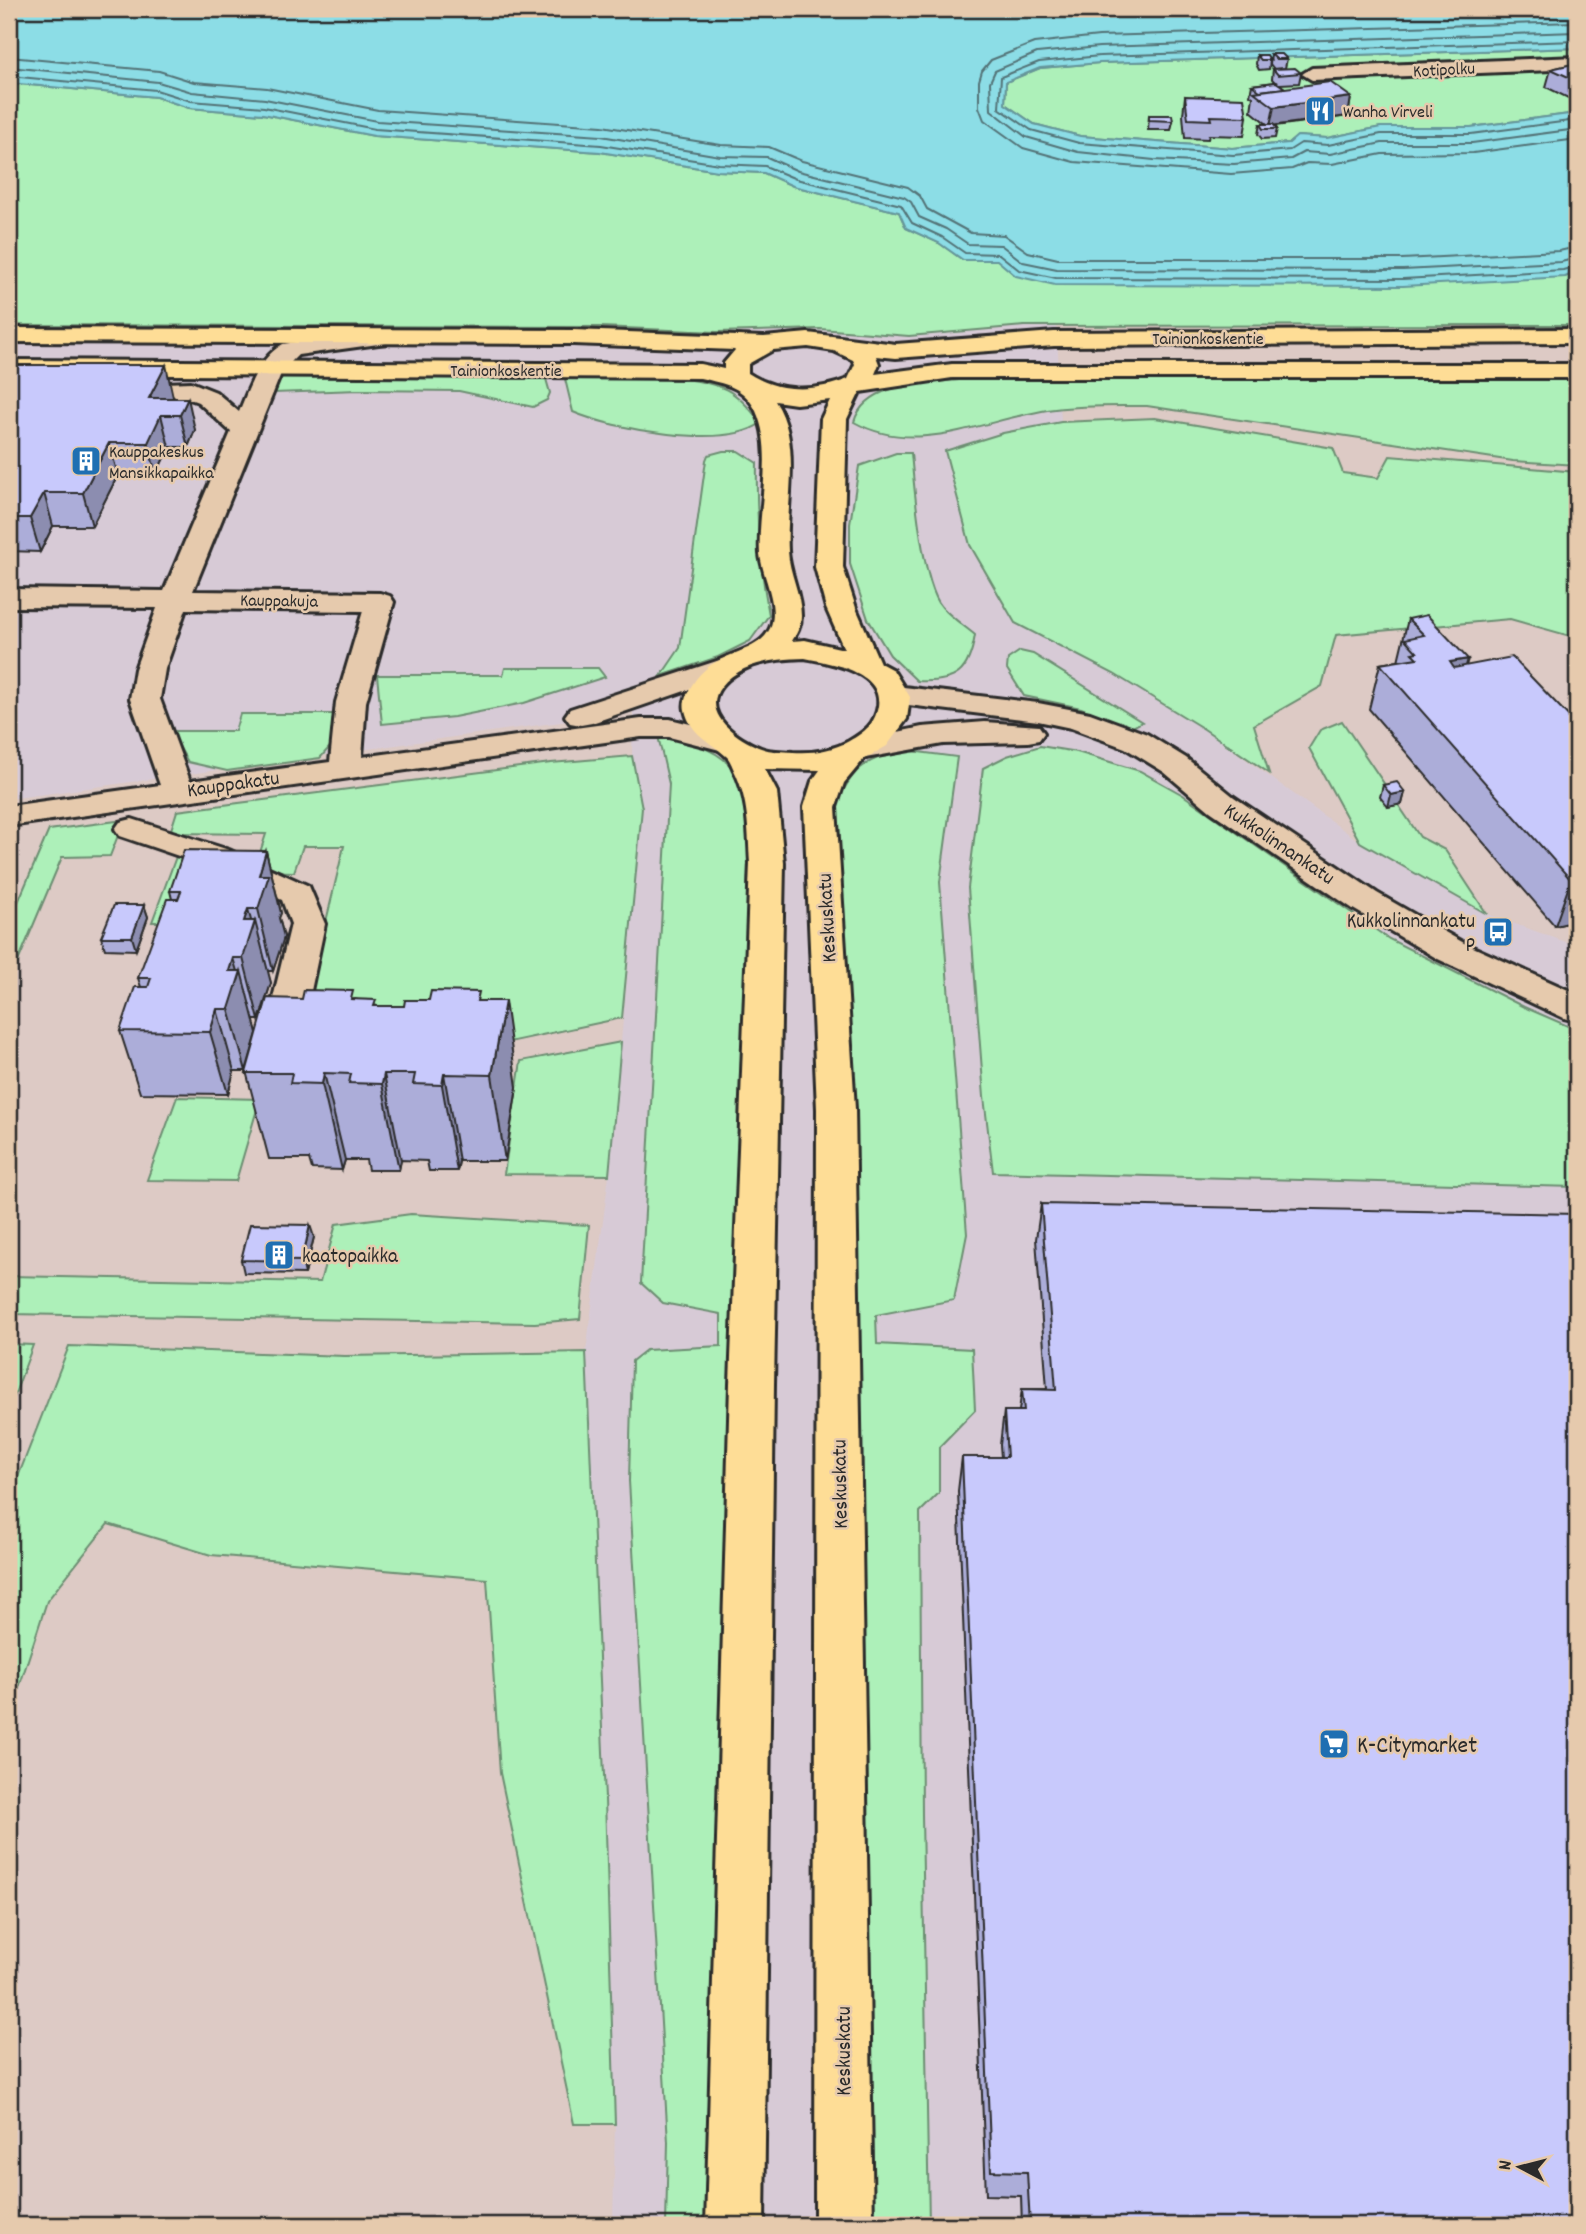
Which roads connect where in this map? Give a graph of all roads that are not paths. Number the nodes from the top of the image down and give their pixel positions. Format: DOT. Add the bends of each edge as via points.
graph roads {
  1 [pos="1577,63"];
  2 [pos="1311,74"];
  3 [pos="9,335"];
  4 [pos="1577,336"];
  5 [pos="382,337"];
  6 [pos="762,344"];
  7 [pos="840,345"];
  8 [pos="9,367"];
  9 [pos="270,369"];
  10 [pos="1577,371"];
  11 [pos="746,383"];
  12 [pos="853,386"];
  13 [pos="9,389"];
  14 [pos="244,430"];
  15 [pos="9,598"];
  16 [pos="175,599"];
  17 [pos="761,653"];
  18 [pos="866,665"];
  19 [pos="726,667"];
  20 [pos="895,695"];
  21 [pos="730,746"];
  22 [pos="458,751"];
  23 [pos="856,752"];
  24 [pos="345,767"];
  25 [pos="178,792"];
  26 [pos="1206,793"];
  27 [pos="9,816"];
  28 [pos="132,829"];
  29 [pos="1577,1009"];
  30 [pos="276,1064"];
  31 [pos="735,2225"];
  32 [pos="844,2225"];
  1 -- 2 [label="street, Kotipolku"];
  3 -- 5 [label="main road, Tainionkoskentie"];
  4 -- 7 [label="main road, Tainionkoskentie" via="1054,339 896,351"];
  5 -- 6 [label="main road, Tainionkoskentie" via="573,337"];
  5 -- 9 [label="street, Tainionkoskentie" via="292,349"];
  6 -- 7 [label="main road, Tainionkoskentie" via="792,340"];
  6 -- 11 [label="main road" via="736,363 734,372"];
  7 -- 12 [label="main road" via="864,356 867,364"];
  8 -- 9 [label="main road, Tainionkoskentie"];
  9 -- 11 [label="main road, Tainionkoskentie" via="700,371"];
  9 -- 14 [label="street, Tainionkoskentie"];
  10 -- 12 [label="main road, Tainionkoskentie" via="952,371"];
  11 -- 12 [label="main road, Tainionkoskentie" via="793,395 831,393"];
  11 -- 17 [label="main road" via="769,413 775,432 774,552 786,603 786,622 779,640"];
  12 -- 18 [label="main road" via="834,419 829,567"];
  13 -- 14 [label="street" via="191,390 207,397"];
  14 -- 16 [label="street, Tainionkoskentie"];
  15 -- 16 [label="street, Kauppakuja"];
  16 -- 24 [label="street, Kauppakuja" via="380,602 351,702"];
  16 -- 25 [label="street, Tainionkoskentie" via="149,669 145,699"];
  17 -- 18 [label="main road" via="816,650"];
  17 -- 19 [label="main road"];
  18 -- 20 [label="main road" via="884,678"];
  19 -- 21 [label="main road" via="706,686 700,708 703,720"];
  19 -- 22 [label="street, Kauppakatu" via="617,706"];
  20 -- 23 [label="main road" via="896,712 889,728"];
  20 -- 26 [label="street, Kukkolinnankatu" via="1038,712 1089,724 1159,753"];
  21 -- 22 [label="street, Kauppakatu" via="670,728 641,728"];
  21 -- 23 [label="main road" via="766,760 795,763"];
  21 -- 31 [label="main road" via="761,792 767,863"];
  22 -- 24 [label="street, Kauppakatu"];
  23 -- 26 [label="street, Kukkolinnankatu" via="902,738 948,733 1041,734 1119,753"];
  23 -- 32 [label="main road, Keskuskatu" via="828,781 820,807 836,1109"];
  24 -- 25 [label="street, Kauppakatu"];
  25 -- 27 [label="street, Kauppakatu"];
  26 -- 29 [label="street, Kukkolinnankatu" via="1376,907 1451,950"];
  28 -- 30 [label="street" via="207,852 297,894 308,924"];
}
